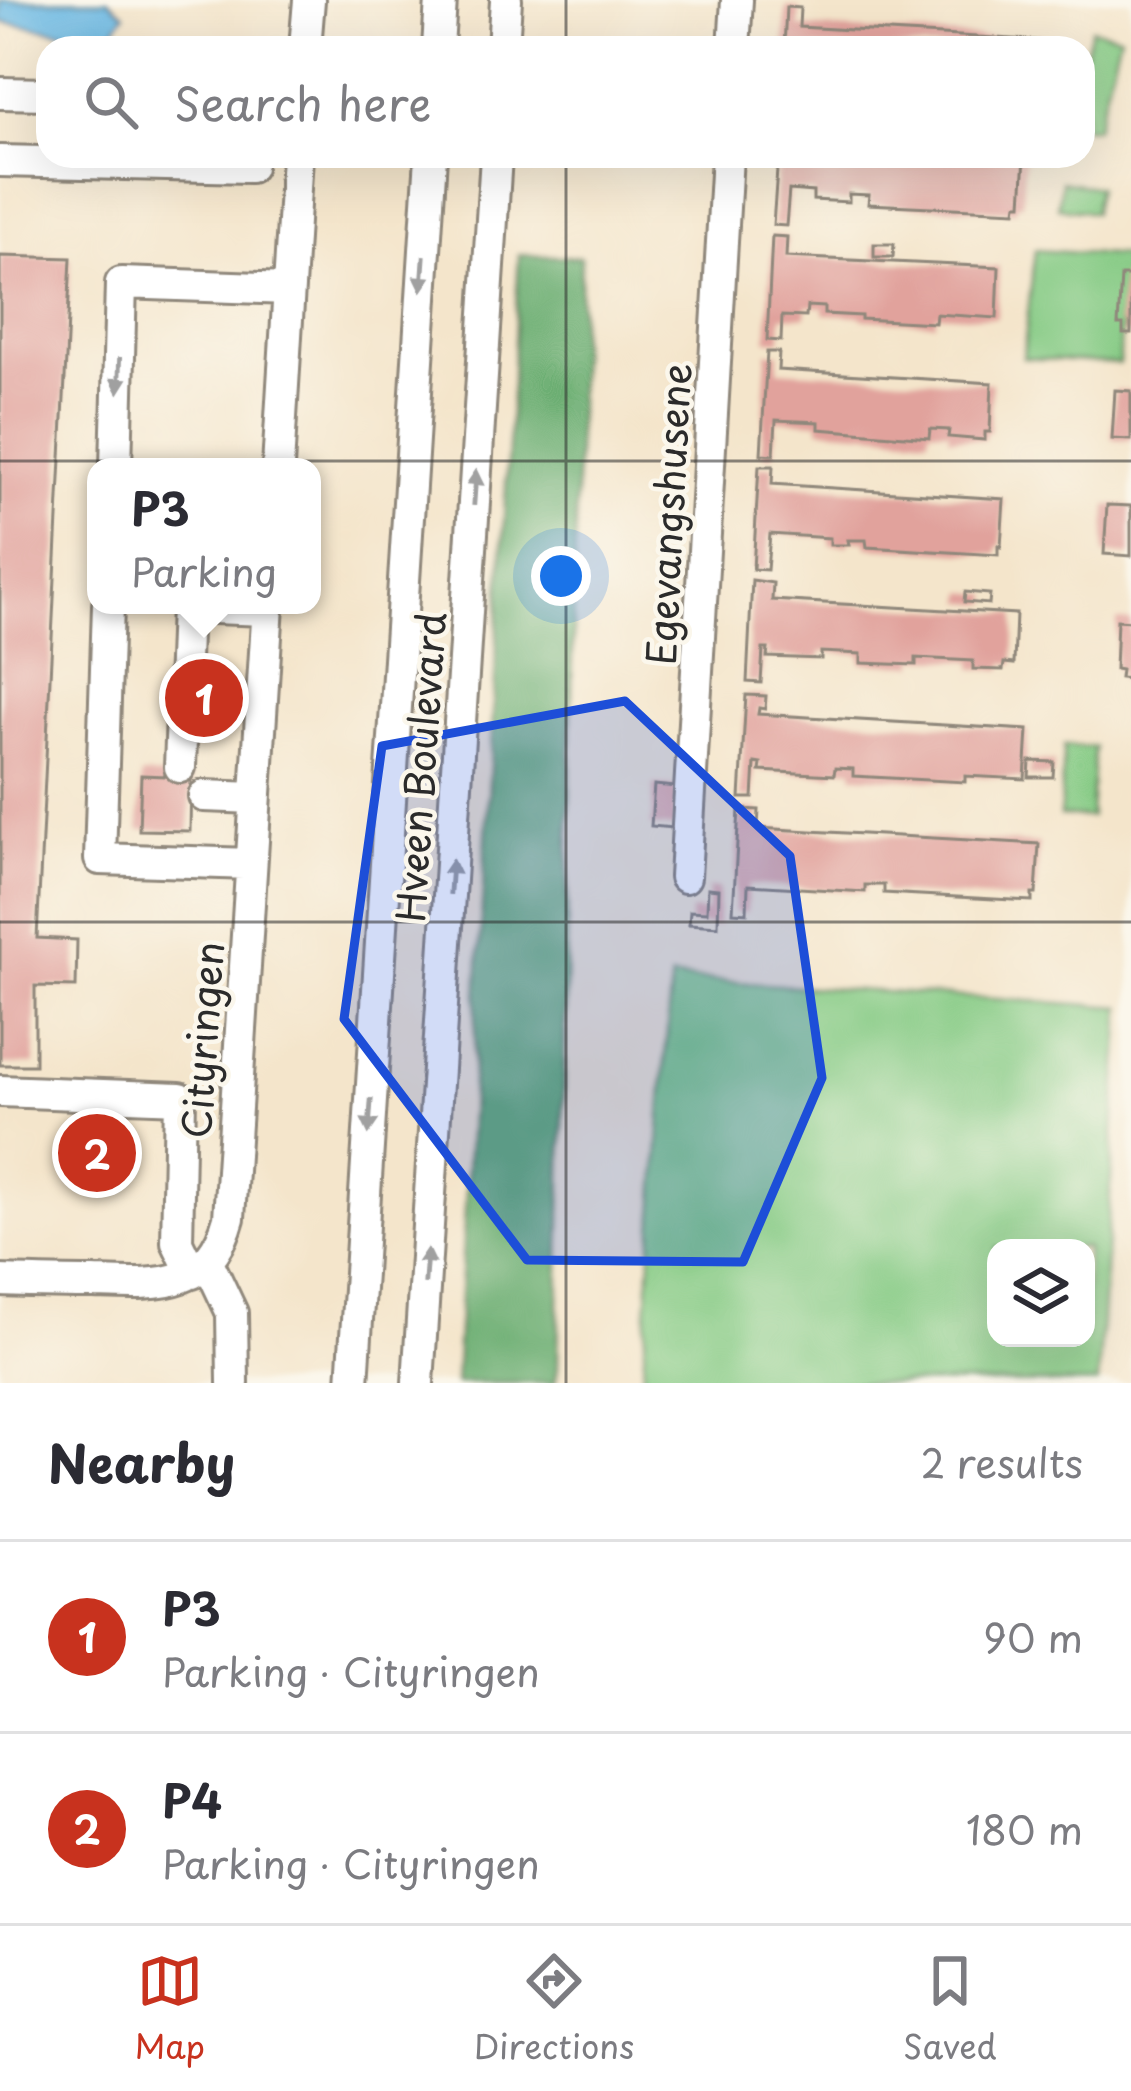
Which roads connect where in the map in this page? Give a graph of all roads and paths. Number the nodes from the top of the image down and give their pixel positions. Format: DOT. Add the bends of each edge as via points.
graph roads {
  1 [pos="309,0"];
  2 [pos="441,0"];
  3 [pos="506,0"];
  4 [pos="736,0"];
  5 [pos="306,36"];
  6 [pos="439,36"];
  7 [pos="504,36"];
  8 [pos="734,36"];
  9 [pos="0,93"];
  10 [pos="36,94"];
  11 [pos="0,161"];
  12 [pos="36,161"];
  13 [pos="296,168"];
  14 [pos="430,168"];
  15 [pos="495,168"];
  16 [pos="726,168"];
  17 [pos="289,290"];
  18 [pos="116,458"];
  19 [pos="279,458"];
  20 [pos="108,614"];
  21 [pos="186,614"];
  22 [pos="267,614"];
  23 [pos="180,767"];
  24 [pos="204,796"];
  25 [pos="255,798"];
  26 [pos="251,864"];
  27 [pos="685,877"];
  28 [pos="0,1091"];
  29 [pos="199,1267"];
  30 [pos="0,1281"];
  31 [pos="233,1383"];
  32 [pos="353,1383"];
  33 [pos="418,1383"];
  1 -- 5 [label="street"];
  2 -- 6 [label="street"];
  3 -- 7 [label="street"];
  4 -- 8 [label="street"];
  9 -- 10 [label="street"];
  11 -- 12 [label="street"];
  13 -- 17 [label="street"];
  14 -- 32 [label="street, Hveen Boulevard, one-way"];
  33 -- 15 [label="street, Hveen Boulevard, one-way"];
  16 -- 27 [label="street, Egevangshusene"];
  17 -- 18 [label="street, one-way" via="121,284"];
  17 -- 19 [label="street"];
  20 -- 26 [label="street" via="100,859"];
  21 -- 23 [label="street"];
  22 -- 25 [label="street, Cityringen"];
  24 -- 25 [label="street"];
  25 -- 26 [label="street, Cityringen"];
  26 -- 29 [label="street, Cityringen" via="229,1218 223,1242"];
  28 -- 29 [label="street" via="180,1098 177,1242"];
  29 -- 30 [label="street" via="160,1285"];
  29 -- 31 [label="street" via="232,1313"];
}
